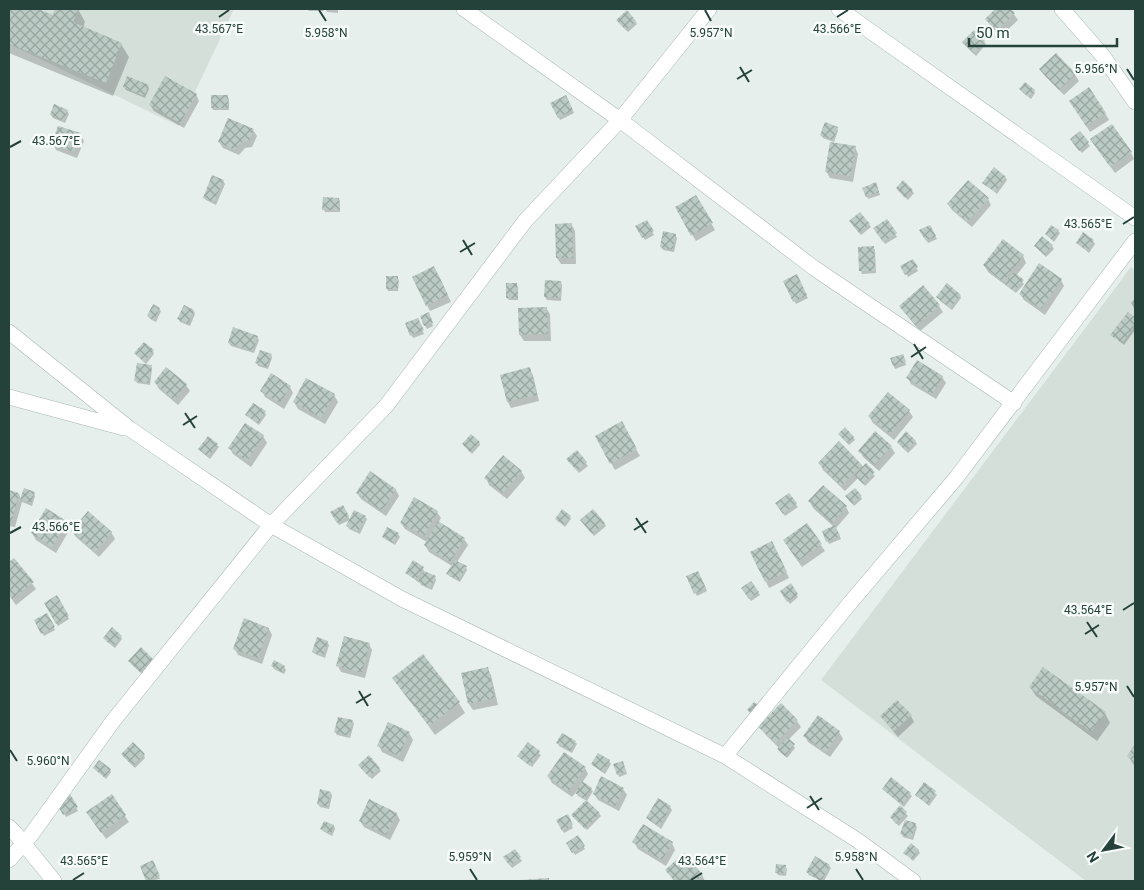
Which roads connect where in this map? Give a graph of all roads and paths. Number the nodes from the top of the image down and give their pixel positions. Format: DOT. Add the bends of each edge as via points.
graph roads {
  1 [pos="464,9"];
  2 [pos="709,9"];
  3 [pos="839,9"];
  4 [pos="1062,9"];
  5 [pos="1135,102"];
  6 [pos="620,120"];
  7 [pos="1135,218"];
  8 [pos="1135,241"];
  9 [pos="9,332"];
  10 [pos="9,397"];
  11 [pos="1014,403"];
  12 [pos="130,430"];
  13 [pos="271,525"];
  14 [pos="725,756"];
  15 [pos="9,827"];
  16 [pos="23,843"];
  17 [pos="9,860"];
  18 [pos="54,881"];
  19 [pos="913,881"];
  1 -- 6 [label="street"];
  2 -- 6 [label="street"];
  3 -- 7 [label="street"];
  4 -- 5 [label="street" via="1103,56"];
  6 -- 11 [label="street" via="814,268"];
  6 -- 13 [label="street" via="525,221 386,406"];
  8 -- 11 [label="street"];
  9 -- 12 [label="street"];
  10 -- 12 [label="street"];
  11 -- 14 [label="street" via="956,478"];
  12 -- 13 [label="street"];
  13 -- 14 [label="street" via="402,599"];
  13 -- 16 [label="street" via="113,721"];
  14 -- 19 [label="street" via="857,840"];
  15 -- 16 [label="street"];
  16 -- 17 [label="street"];
  16 -- 18 [label="street"];
}
